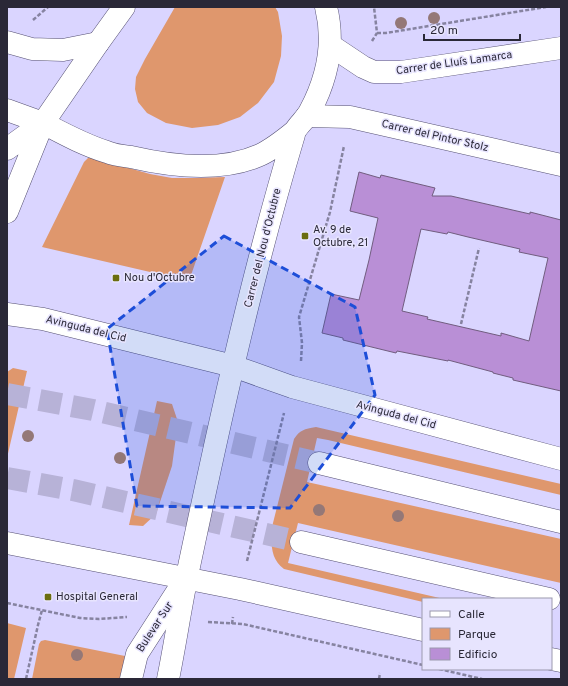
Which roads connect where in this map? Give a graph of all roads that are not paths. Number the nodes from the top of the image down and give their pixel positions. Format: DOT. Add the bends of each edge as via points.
graph roads {
  1 [pos="124,7"];
  2 [pos="326,7"];
  3 [pos="7,42"];
  4 [pos="98,43"];
  5 [pos="330,45"];
  6 [pos="561,48"];
  7 [pos="7,110"];
  8 [pos="43,123"];
  9 [pos="301,124"];
  10 [pos="7,149"];
  11 [pos="561,165"];
  12 [pos="7,212"];
  13 [pos="7,314"];
  14 [pos="233,366"];
  15 [pos="561,459"];
  16 [pos="319,463"];
  17 [pos="561,522"];
  18 [pos="301,542"];
  19 [pos="7,543"];
  20 [pos="186,578"];
  21 [pos="546,598"];
  22 [pos="422,630"];
  23 [pos="131,679"];
  24 [pos="168,679"];
  1 -- 4 [label="main road"];
  2 -- 5 [label="main road, Carrer del Nou d'Octubre"];
  3 -- 4 [label="main road" via="32,49 63,50"];
  4 -- 8 [label="main road"];
  5 -- 6 [label="main road, Carrer de Lluís Lamarca" via="374,72 401,72"];
  5 -- 9 [label="main road, Carrer del Nou d'Octubre" via="326,73 316,99"];
  7 -- 8 [label="main road, Carrer del Nou d'Octubre"];
  8 -- 9 [label="main road, Carrer del Nou d'Octubre" via="70,138 108,152 176,165 238,162 260,155"];
  8 -- 10 [label="main road"];
  8 -- 12 [label="main road"];
  9 -- 11 [label="main road, Carrer del Pintor Stolz" via="350,117"];
  9 -- 14 [label="main road, Carrer del Nou d'Octubre" via="275,198"];
  13 -- 14 [label="main road, Avinguda del Cid" via="43,319"];
  14 -- 15 [label="main road, Avinguda del Cid" via="292,387"];
  14 -- 20 [label="main road"];
  16 -- 17 [label="main road"];
  18 -- 21 [label="main road"];
  19 -- 20 [label="main road"];
  20 -- 22 [label="main road"];
  20 -- 23 [label="main road, Bulevar Sur" via="137,654"];
  20 -- 24 [label="main road"];
}
